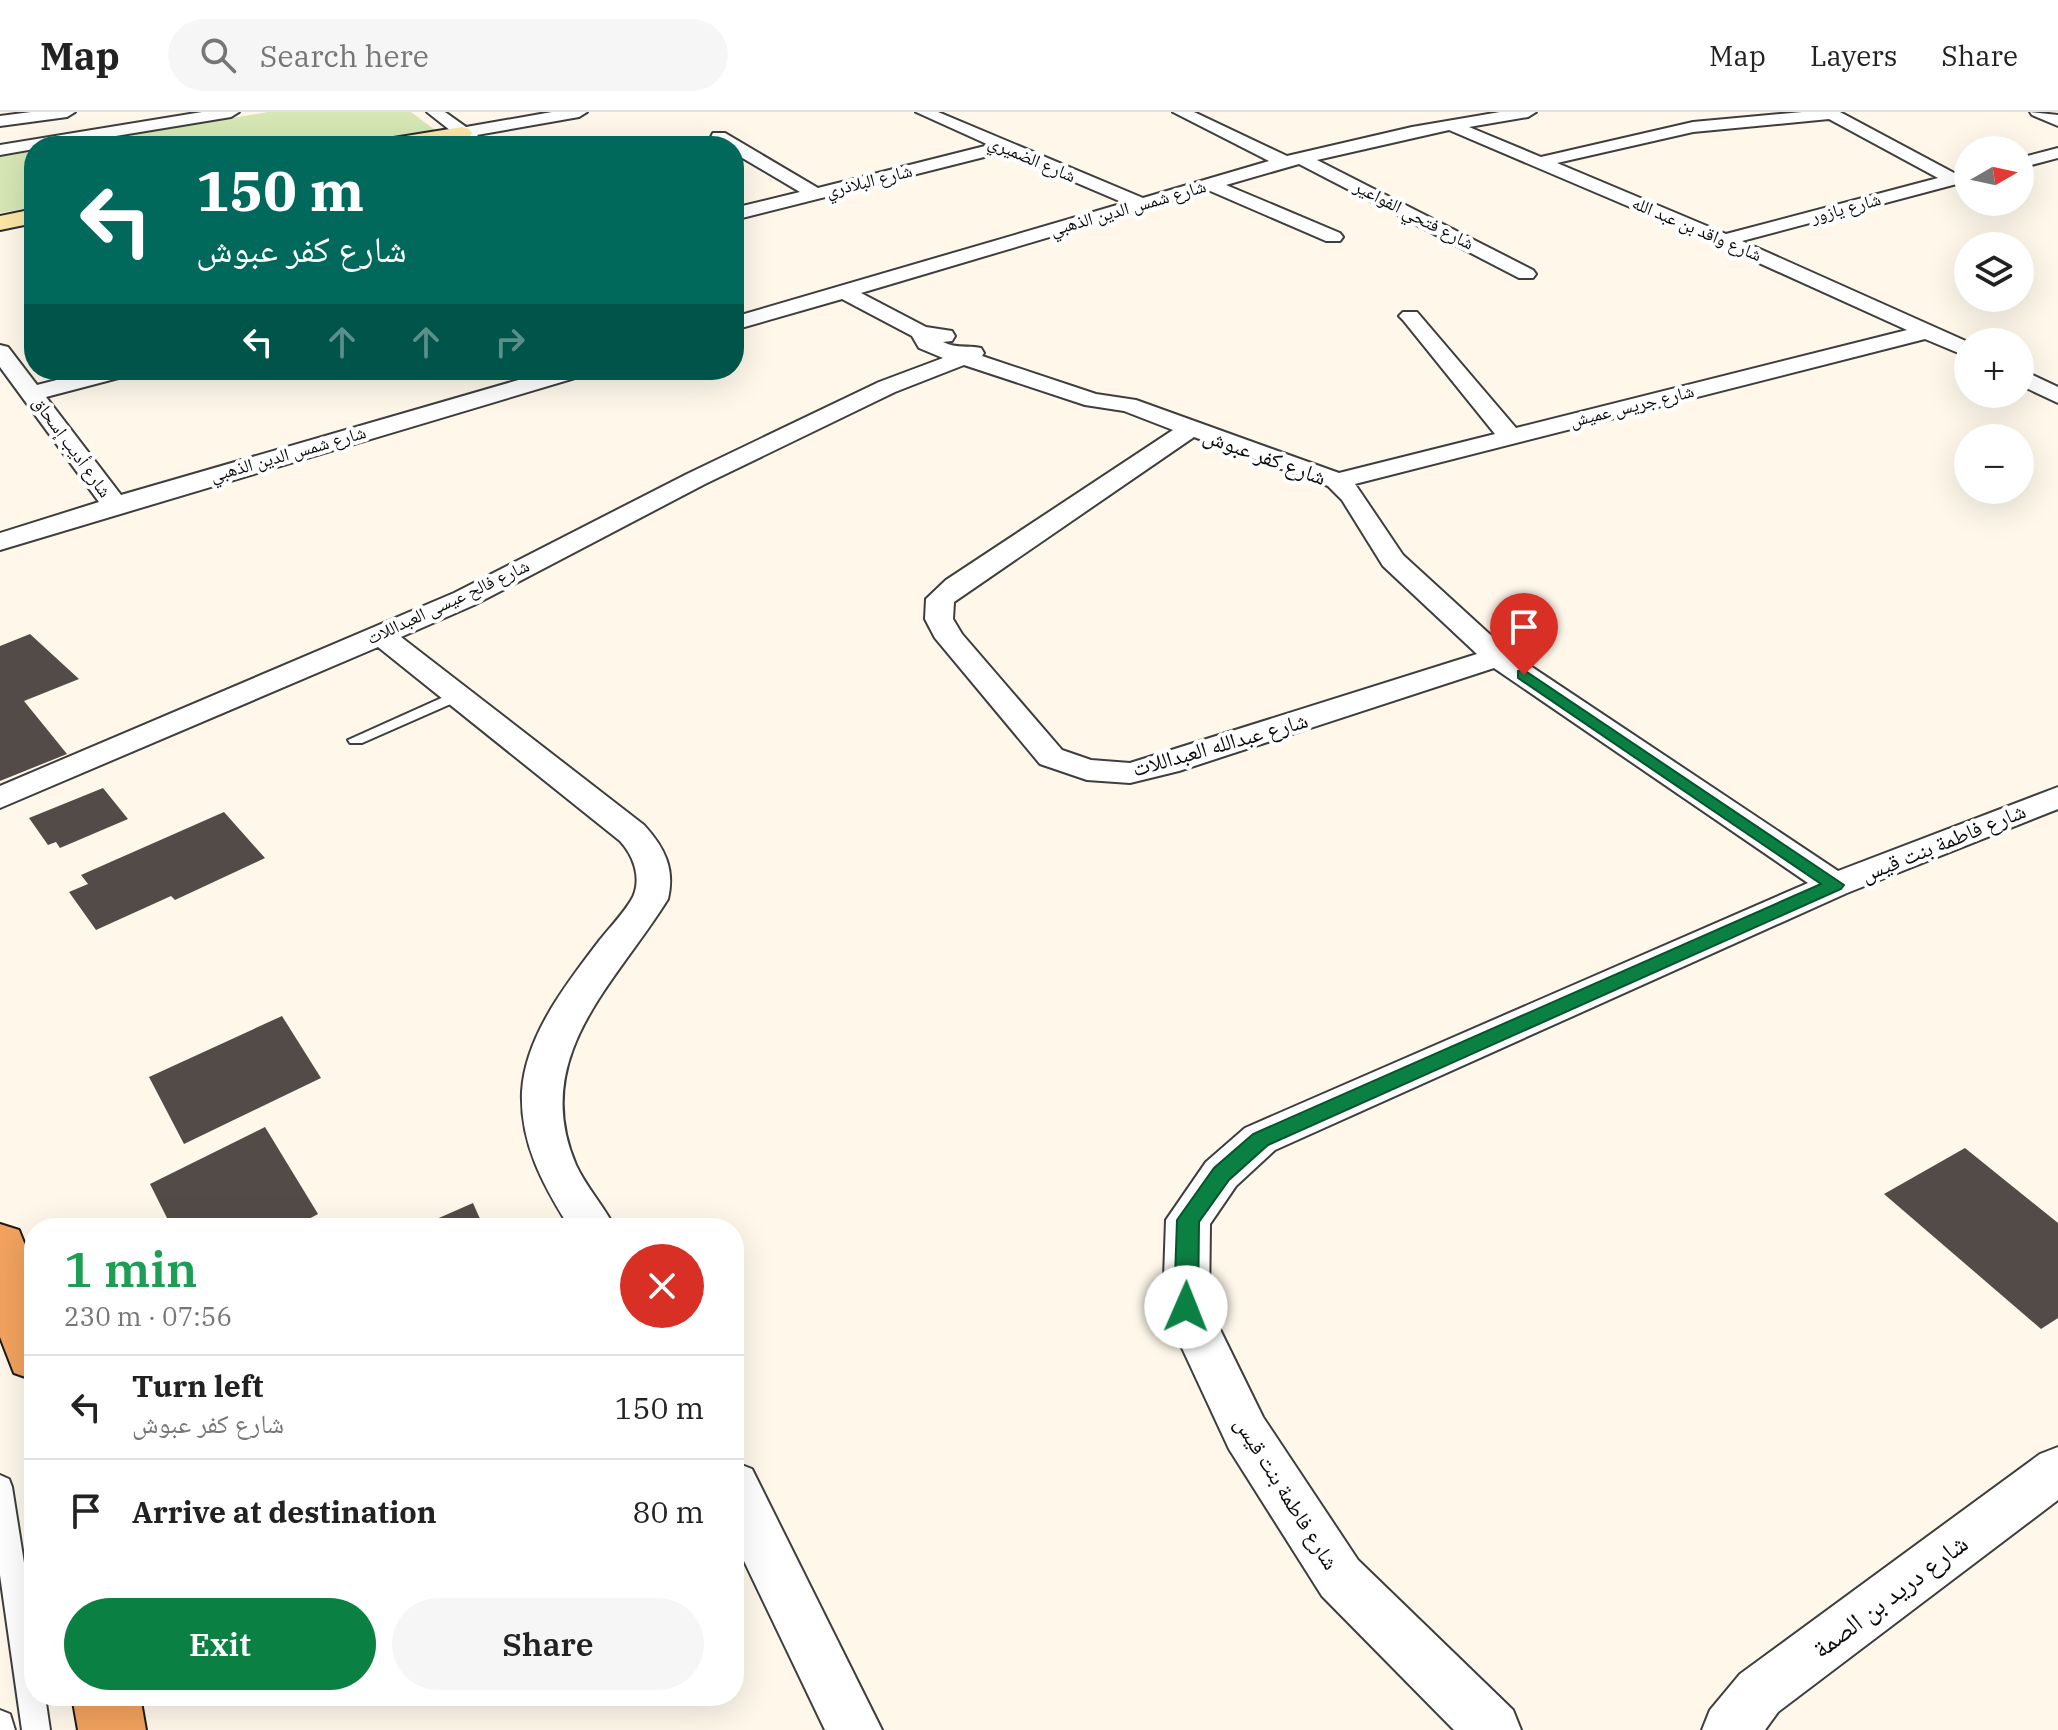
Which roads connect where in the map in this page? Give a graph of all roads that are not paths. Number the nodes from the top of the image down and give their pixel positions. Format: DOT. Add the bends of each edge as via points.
graph roads {
  1 [pos="67,112"];
  2 [pos="231,112"];
  3 [pos="435,112"];
  4 [pos="579,112"];
  5 [pos="924,112"];
  6 [pos="1181,112"];
  7 [pos="1423,112"];
  8 [pos="1528,112"];
  9 [pos="2038,112"];
  10 [pos="1830,113"];
  11 [pos="151,119"];
  12 [pos="1650,120"];
  13 [pos="0,121"];
  14 [pos="2058,121"];
  15 [pos="1451,125"];
  16 [pos="1669,131"];
  17 [pos="462,133"];
  18 [pos="68,136"];
  19 [pos="443,136"];
  20 [pos="449,136"];
  21 [pos="466,136"];
  22 [pos="24,145"];
  23 [pos="1003,147"];
  24 [pos="0,150"];
  25 [pos="744,152"];
  26 [pos="2058,153"];
  27 [pos="2034,159"];
  28 [pos="1293,160"];
  29 [pos="1541,162"];
  30 [pos="1954,175"];
  31 [pos="1954,180"];
  32 [pos="1210,185"];
  33 [pos="816,194"];
  34 [pos="1141,204"];
  35 [pos="744,212"];
  36 [pos="24,216"];
  37 [pos="0,220"];
  38 [pos="1333,237"];
  39 [pos="1724,240"];
  40 [pos="1526,274"];
  41 [pos="844,292"];
  42 [pos="1410,316"];
  43 [pos="744,321"];
  44 [pos="1929,331"];
  45 [pos="1954,343"];
  46 [pos="962,350"];
  47 [pos="0,352"];
  48 [pos="83,380"];
  49 [pos="543,380"];
  50 [pos="2034,383"];
  51 [pos="33,393"];
  52 [pos="2058,396"];
  53 [pos="1190,429"];
  54 [pos="1510,436"];
  55 [pos="1337,481"];
  56 [pos="115,505"];
  57 [pos="0,542"];
  58 [pos="381,635"];
  59 [pos="1498,657"];
  60 [pos="457,696"];
  61 [pos="356,740"];
  62 [pos="2058,797"];
  63 [pos="0,798"];
  64 [pos="1835,885"];
  65 [pos="587,1218"];
  66 [pos="0,1246"];
  67 [pos="24,1323"];
  68 [pos="2058,1470"];
  69 [pos="0,1487"];
  70 [pos="744,1506"];
  71 [pos="24,1649"];
  72 [pos="32,1706"];
  73 [pos="108,1706"];
  74 [pos="0,1724"];
  75 [pos="1,1730"];
  76 [pos="36,1730"];
  77 [pos="112,1730"];
  78 [pos="854,1730"];
  79 [pos="1493,1730"];
  80 [pos="1730,1730"];
  1 -- 13 [label="street"];
  2 -- 11 [label="street"];
  3 -- 17 [label="street"];
  4 -- 17 [label="street"];
  5 -- 23 [label="street, شارع الضميري"];
  6 -- 28 [label="street, شارع فتحي الفواعير"];
  7 -- 15 [label="street, شارع واقد بن عبد الله"];
  8 -- 15 [label="street, شارع شمس الدين الذهبي"];
  9 -- 14 [label="street"];
  10 -- 16 [label="street"];
  10 -- 30 [label="street"];
  11 -- 18 [label="street"];
  12 -- 16 [label="street"];
  15 -- 28 [label="street, شارع شمس الدين الذهبي"];
  15 -- 29 [label="street, شارع واقد بن عبد الله"];
  16 -- 29 [label="street"];
  17 -- 19 [label="main road"];
  17 -- 20 [label="main road"];
  17 -- 21 [label="street"];
  22 -- 24 [label="street"];
  23 -- 33 [label="street, شارع البلاذري"];
  23 -- 34 [label="street, شارع الضميري"];
  25 -- 33 [label="street"];
  26 -- 27 [label="street"];
  28 -- 32 [label="street, شارع شمس الدين الذهبي"];
  28 -- 40 [label="street, شارع فتحي الفواعير"];
  29 -- 39 [label="street, شارع واقد بن عبد الله"];
  31 -- 39 [label="street, شارع يازور"];
  32 -- 34 [label="street, شارع شمس الدين الذهبي"];
  32 -- 38 [label="street"];
  33 -- 35 [label="street, شارع البلاذري"];
  34 -- 41 [label="street, شارع شمس الدين الذهبي"];
  36 -- 37 [label="main road"];
  39 -- 44 [label="street, شارع واقد بن عبد الله"];
  41 -- 43 [label="street, شارع شمس الدين الذهبي"];
  41 -- 46 [label="street, شارع كفر عبوش" via="920,332 927,343"];
  42 -- 54 [label="street"];
  44 -- 45 [label="street, شارع واقد بن عبد الله"];
  44 -- 54 [label="street, شارع جريس عميش"];
  46 -- 53 [label="street, شارع كفر عبوش" via="1093,400 1128,405"];
  46 -- 58 [label="street, شارع فالح عيسى العبداللات" via="919,377 887,387 464,599"];
  47 -- 51 [label="street, شارع أديب إسحاق"];
  48 -- 51 [label="street"];
  49 -- 56 [label="street, شارع شمس الدين الذهبي"];
  50 -- 52 [label="street"];
  51 -- 56 [label="street, شارع أديب إسحاق"];
  53 -- 55 [label="street, شارع كفر عبوش"];
  53 -- 59 [label="street, شارع عبدالله العبداللات" via="940,599 939,619 950,638 1051,757 1087,770 1130,773"];
  54 -- 55 [label="street, شارع جريس عميش"];
  55 -- 59 [label="street, شارع كفر عبوش" via="1401,569"];
  56 -- 57 [label="street, شارع شمس الدين الذهبي"];
  58 -- 60 [label="street"];
  58 -- 63 [label="street, شارع فالح عيسى العبداللات"];
  59 -- 64 [label="street, شارع كفر عبوش"];
  60 -- 61 [label="lane"];
  60 -- 65 [label="street" via="632,833 654,862 650,899 568,1009 543,1085 544,1124 555,1162"];
  62 -- 64 [label="street, شارع فاطمة بنت قيس"];
  64 -- 79 [label="street, شارع فاطمة بنت قيس" via="1260,1139 1221,1174 1188,1220 1186,1307 1246,1433 1340,1578"];
  66 -- 67 [label="highway"];
  68 -- 80 [label="street, شارع دريد بن الصمة" via="1759,1693"];
  69 -- 71 [label="lane"];
  70 -- 78 [label="street"];
  72 -- 76 [label="lane"];
  73 -- 77 [label="highway"];
  74 -- 75 [label="lane"];
}
